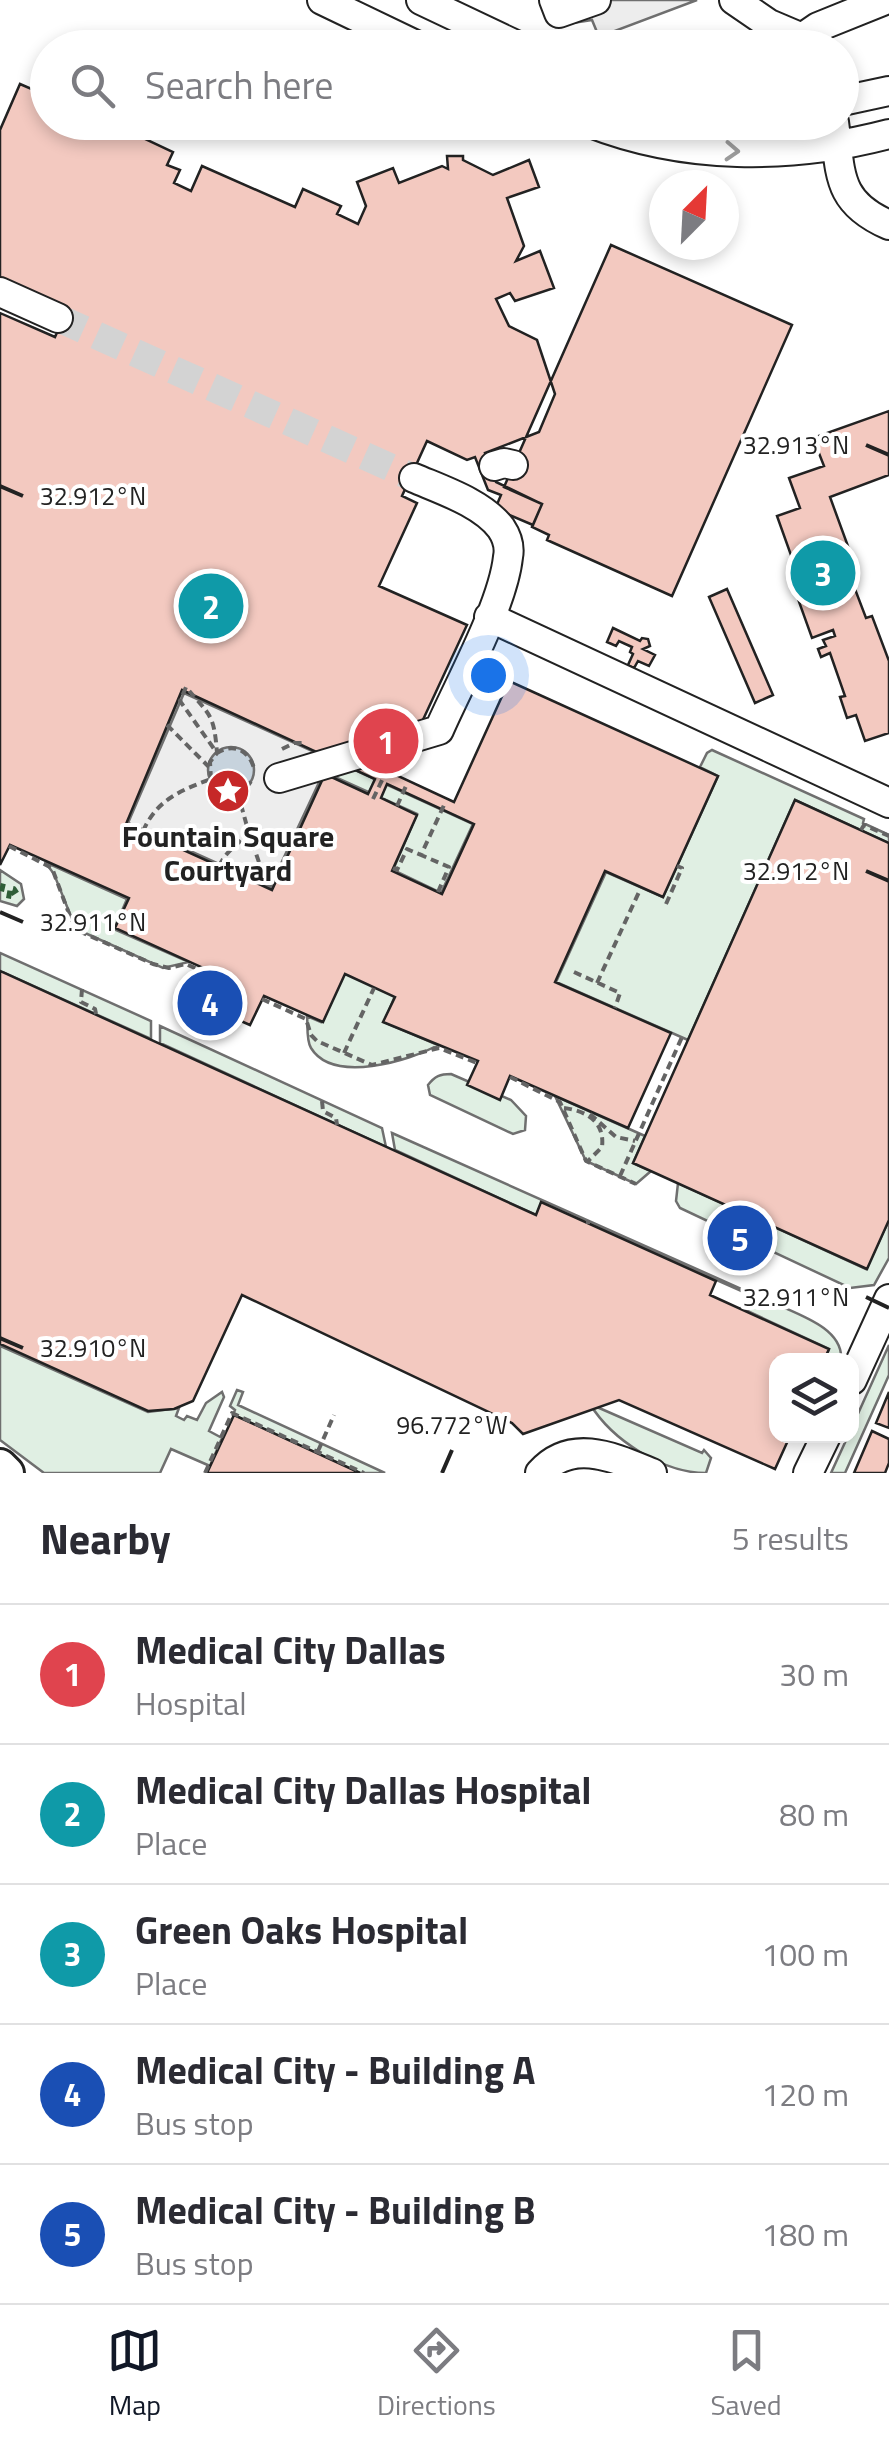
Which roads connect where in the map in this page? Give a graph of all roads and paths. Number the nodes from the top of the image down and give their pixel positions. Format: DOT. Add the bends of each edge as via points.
graph roads {
  1 [pos="322,0"];
  2 [pos="554,0"];
  3 [pos="596,0"];
  4 [pos="734,0"];
  5 [pos="885,0"];
  6 [pos="429,2"];
  7 [pos="384,30"];
  8 [pos="482,30"];
  9 [pos="781,30"];
  10 [pos="816,30"];
  11 [pos="889,90"];
  12 [pos="859,97"];
  13 [pos="859,134"];
  14 [pos="889,134"];
  15 [pos="672,140"];
  16 [pos="825,140"];
  17 [pos="837,140"];
  18 [pos="889,225"];
  19 [pos="0,292"];
  20 [pos="58,318"];
  21 [pos="495,470"];
  22 [pos="414,478"];
  23 [pos="477,510"];
  24 [pos="489,617"];
  25 [pos="166,725"];
  26 [pos="217,753"];
  27 [pos="209,767"];
  28 [pos="384,776"];
  29 [pos="279,778"];
  30 [pos="210,779"];
  31 [pos="406,786"];
  32 [pos="238,792"];
  33 [pos="373,799"];
  34 [pos="889,803"];
  35 [pos="445,804"];
  36 [pos="397,806"];
  37 [pos="248,830"];
  38 [pos="861,830"];
  39 [pos="143,832"];
  40 [pos="889,836"];
  41 [pos="9,846"];
  42 [pos="421,855"];
  43 [pos="219,866"];
  44 [pos="677,866"];
  45 [pos="393,868"];
  46 [pos="275,884"];
  47 [pos="438,892"];
  48 [pos="639,892"];
  49 [pos="666,904"];
  50 [pos="574,972"];
  51 [pos="597,982"];
  52 [pos="231,984"];
  53 [pos="374,988"];
  54 [pos="82,989"];
  55 [pos="262,999"];
  56 [pos="615,1008"];
  57 [pos="96,1014"];
  58 [pos="682,1037"];
  59 [pos="344,1053"];
  60 [pos="477,1063"];
  61 [pos="510,1078"];
  62 [pos="322,1100"];
  63 [pos="563,1108"];
  64 [pos="585,1112"];
  65 [pos="337,1124"];
  66 [pos="635,1141"];
  67 [pos="587,1162"];
  68 [pos="620,1176"];
  69 [pos="636,1184"];
  70 [pos="889,1299"];
  71 [pos="859,1365"];
  72 [pos="334,1414"];
  73 [pos="823,1443"];
  74 [pos="318,1452"];
  75 [pos="0,1466"];
  76 [pos="7,1473"];
  77 [pos="205,1473"];
  78 [pos="364,1473"];
  79 [pos="540,1473"];
  80 [pos="652,1473"];
  81 [pos="808,1473"];
  1 -- 7 [label="street"];
  2 -- 3 [label="street" via="558,13"];
  4 -- 9 [label="street"];
  5 -- 10 [label="street"];
  6 -- 8 [label="street"];
  11 -- 12 [label="street"];
  13 -- 14 [label="street"];
  15 -- 16 [label="street, one-way" via="706,150 767,153 804,152"];
  17 -- 18 [label="street" via="852,201"];
  19 -- 20 [label="street"];
  21 -- 23 [label="street" via="474,484"];
  22 -- 23 [label="street"];
  23 -- 24 [label="street" via="508,541 505,576"];
  24 -- 29 [label="street" via="439,730"];
  24 -- 34 [label="street"];
  25 -- 27 [label="path"];
  26 -- 26 [label="path" via="180,701 186,687 209,712"];
  26 -- 27 [label="path"];
  26 -- 32 [label="path" via="233,748 252,760 252,782"];
  27 -- 30 [label="path"];
  28 -- 33 [label="path"];
  30 -- 32 [label="path" via="225,792"];
  30 -- 39 [label="path" via="164,800"];
  31 -- 36 [label="path"];
  32 -- 37 [label="path"];
  35 -- 42 [label="path"];
  37 -- 43 [label="path"];
  37 -- 46 [label="path" via="265,880"];
  38 -- 40 [label="path" via="864,825"];
  41 -- 52 [label="path" via="52,868 70,920 81,932 153,964 186,964"];
  42 -- 45 [label="path" via="407,849"];
  42 -- 47 [label="path" via="449,868"];
  44 -- 49 [label="path" via="682,868"];
  48 -- 51 [label="path"];
  50 -- 51 [label="path"];
  51 -- 56 [label="path" via="620,993"];
  53 -- 59 [label="path"];
  54 -- 57 [label="path" via="81,1002"];
  55 -- 59 [label="path" via="306,1019 314,1038"];
  58 -- 66 [label="path"];
  59 -- 60 [label="path" via="376,1065 439,1048"];
  61 -- 63 [label="path" via="556,1098"];
  62 -- 65 [label="path" via="322,1111"];
  63 -- 64 [label="path"];
  63 -- 67 [label="path"];
  64 -- 66 [label="path" via="616,1137"];
  64 -- 67 [label="path" via="603,1137 600,1151"];
  66 -- 68 [label="path"];
  67 -- 68 [label="path"];
  68 -- 69 [label="path"];
  70 -- 71 [label="street"];
  72 -- 74 [label="path"];
  73 -- 81 [label="street"];
  74 -- 77 [label="path" via="232,1412"];
  74 -- 78 [label="path"];
  75 -- 76 [label="main road"];
  79 -- 80 [label="street" via="561,1456 581,1452"];
}
